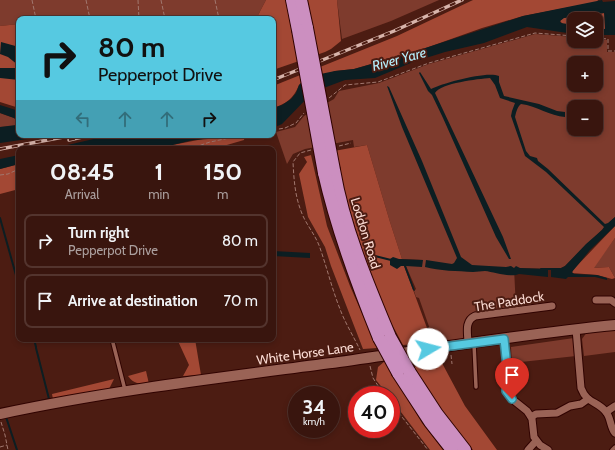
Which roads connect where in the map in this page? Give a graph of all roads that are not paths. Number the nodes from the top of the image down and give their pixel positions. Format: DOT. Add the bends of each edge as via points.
graph roads {
  1 [pos="292,0"];
  2 [pos="301,0"];
  3 [pos="302,29"];
  4 [pos="596,300"];
  5 [pos="615,303"];
  6 [pos="552,306"];
  7 [pos="615,325"];
  8 [pos="576,329"];
  9 [pos="504,339"];
  10 [pos="113,342"];
  11 [pos="471,343"];
  12 [pos="404,372"];
  13 [pos="476,387"];
  14 [pos="125,391"];
  15 [pos="588,399"];
  16 [pos="615,406"];
  17 [pos="606,412"];
  18 [pos="0,414"];
  19 [pos="531,416"];
  20 [pos="615,433"];
  21 [pos="536,441"];
  22 [pos="615,447"];
  23 [pos="452,450"];
  24 [pos="465,450"];
  25 [pos="528,450"];
  26 [pos="548,450"];
  27 [pos="612,450"];
  1 -- 3 [label="highway, Loddon Road"];
  2 -- 3 [label="highway, Loddon Road"];
  3 -- 12 [label="highway, Loddon Road, bridge" via="329,171 384,337"];
  4 -- 5 [label="street" via="611,300"];
  6 -- 11 [label="street, The Paddock" via="475,316 469,320 468,325"];
  7 -- 8 [label="street, White Horse Lane"];
  8 -- 9 [label="street, White Horse Lane"];
  8 -- 15 [label="street" via="581,388"];
  9 -- 11 [label="street, White Horse Lane"];
  9 -- 19 [label="street" via="506,391"];
  10 -- 14 [label="lane"];
  11 -- 13 [label="lane"];
  11 -- 14 [label="street, White Horse Lane"];
  12 -- 23 [label="highway, Loddon Road" via="430,422"];
  12 -- 24 [label="highway, Loddon Road"];
  14 -- 18 [label="street, White Horse Lane"];
  15 -- 17 [label="street"];
  15 -- 19 [label="street" via="557,413"];
  16 -- 17 [label="street"];
  17 -- 20 [label="street"];
  19 -- 21 [label="street"];
  21 -- 25 [label="street"];
  21 -- 26 [label="street"];
  22 -- 27 [label="lane"];
}
